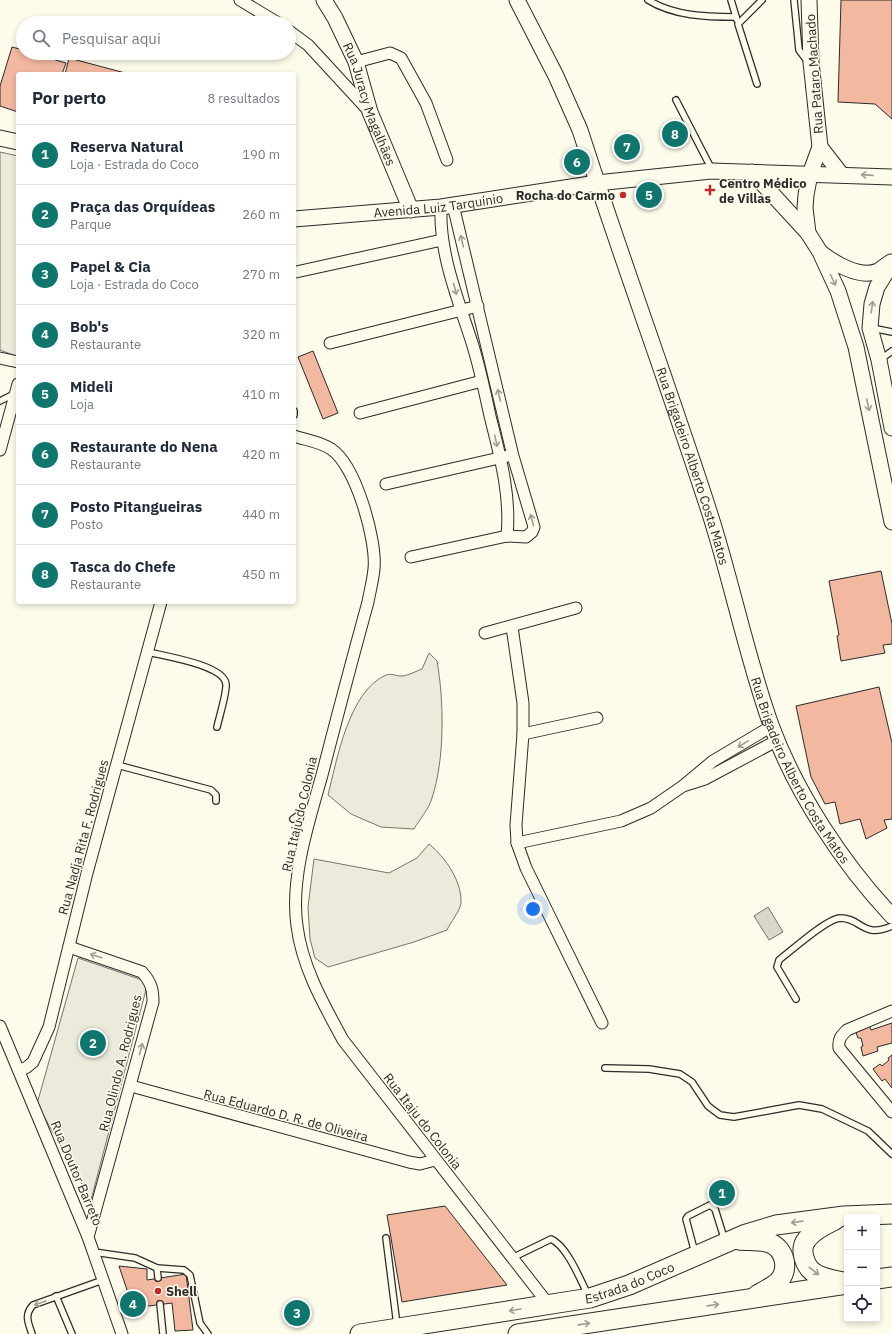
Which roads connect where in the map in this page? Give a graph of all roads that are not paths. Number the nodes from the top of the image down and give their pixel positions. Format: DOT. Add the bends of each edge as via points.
graph roads {
  1 [pos="240,0"];
  2 [pos="324,0"];
  3 [pos="517,0"];
  4 [pos="648,0"];
  5 [pos="731,0"];
  6 [pos="762,0"];
  7 [pos="794,0"];
  8 [pos="809,0"];
  9 [pos="266,16"];
  10 [pos="736,17"];
  11 [pos="738,24"];
  12 [pos="296,36"];
  13 [pos="356,62"];
  14 [pos="810,62"];
  15 [pos="757,84"];
  16 [pos="676,100"];
  17 [pos="370,112"];
  18 [pos="0,138"];
  19 [pos="16,142"];
  20 [pos="820,147"];
  21 [pos="447,160"];
  22 [pos="711,171"];
  23 [pos="752,172"];
  24 [pos="810,174"];
  25 [pos="838,174"];
  26 [pos="892,177"];
  27 [pos="597,183"];
  28 [pos="806,195"];
  29 [pos="447,206"];
  30 [pos="411,210"];
  31 [pos="296,218"];
  32 [pos="808,233"];
  33 [pos="442,240"];
  34 [pos="820,252"];
  35 [pos="467,261"];
  36 [pos="447,262"];
  37 [pos="892,262"];
  38 [pos="296,272"];
  39 [pos="478,306"];
  40 [pos="460,309"];
  41 [pos="870,328"];
  42 [pos="892,332"];
  43 [pos="486,342"];
  44 [pos="330,343"];
  45 [pos="473,346"];
  46 [pos="892,351"];
  47 [pos="0,358"];
  48 [pos="879,360"];
  49 [pos="16,362"];
  50 [pos="482,381"];
  51 [pos="16,389"];
  52 [pos="16,392"];
  53 [pos="0,401"];
  54 [pos="360,413"];
  55 [pos="892,428"];
  56 [pos="296,437"];
  57 [pos="0,450"];
  58 [pos="513,456"];
  59 [pos="500,457"];
  60 [pos="386,484"];
  61 [pos="892,522"];
  62 [pos="507,536"];
  63 [pos="411,557"];
  64 [pos="160,604"];
  65 [pos="576,608"];
  66 [pos="512,627"];
  67 [pos="485,633"];
  68 [pos="148,652"];
  69 [pos="597,718"];
  70 [pos="772,726"];
  71 [pos="217,727"];
  72 [pos="524,734"];
  73 [pos="778,740"];
  74 [pos="118,765"];
  75 [pos="684,786"];
  76 [pos="216,801"];
  77 [pos="313,809"];
  78 [pos="293,819"];
  79 [pos="517,843"];
  80 [pos="892,916"];
  81 [pos="892,926"];
  82 [pos="69,947"];
  83 [pos="796,999"];
  84 [pos="892,1011"];
  85 [pos="602,1023"];
  86 [pos="0,1026"];
  87 [pos="605,1068"];
  88 [pos="19,1071"];
  89 [pos="131,1086"];
  90 [pos="892,1112"];
  91 [pos="892,1154"];
  92 [pos="435,1160"];
  93 [pos="880,1214"];
  94 [pos="892,1214"];
  95 [pos="844,1216"];
  96 [pos="88,1237"];
  97 [pos="386,1238"];
  98 [pos="730,1242"];
  99 [pos="92,1252"];
  100 [pos="696,1256"];
  101 [pos="512,1258"];
  102 [pos="157,1268"];
  103 [pos="158,1278"];
  104 [pos="892,1278"];
  105 [pos="103,1280"];
  106 [pos="880,1280"];
  107 [pos="844,1282"];
  108 [pos="844,1284"];
  109 [pos="56,1296"];
  110 [pos="590,1298"];
  111 [pos="749,1300"];
  112 [pos="160,1304"];
  113 [pos="548,1305"];
  114 [pos="397,1328"];
  115 [pos="564,1331"];
  116 [pos="32,1334"];
  117 [pos="72,1334"];
  118 [pos="121,1334"];
  119 [pos="163,1334"];
  120 [pos="208,1334"];
  121 [pos="360,1334"];
  122 [pos="518,1334"];
  1 -- 9 [label="street"];
  2 -- 13 [label="street, Rua Juracy Magalhães" via="336,18"];
  3 -- 27 [label="street, Rua Brigadeiro Alberto Costa Matos" via="580,130"];
  4 -- 10 [label="lane" via="676,12"];
  5 -- 10 [label="lane"];
  6 -- 11 [label="lane"];
  7 -- 14 [label="lane" via="799,50"];
  8 -- 14 [label="street, Rua Pataro Machado"];
  10 -- 11 [label="lane"];
  11 -- 15 [label="lane"];
  12 -- 17 [label="street" via="308,45"];
  13 -- 17 [label="street, Rua Juracy Magalhães"];
  13 -- 21 [label="street" via="390,53 401,58 426,103"];
  14 -- 20 [label="street, Rua Pataro Machado"];
  16 -- 22 [label="lane"];
  17 -- 30 [label="street, Rua Juracy Magalhães"];
  18 -- 19 [label="street"];
  20 -- 24 [label="street, Rua Pataro Machado"];
  20 -- 25 [label="street, Rua Pataro Machado"];
  22 -- 23 [label="street, Avenida Luiz Tarquínio"];
  22 -- 27 [label="street, Avenida Luiz Tarquínio"];
  23 -- 24 [label="street, Avenida Luiz Tarquínio"];
  23 -- 32 [label="street"];
  24 -- 25 [label="street, Avenida Luiz Tarquínio"];
  24 -- 28 [label="street, Rua Pataro Machado"];
  26 -- 25 [label="street, Avenida Luiz Tarquínio, one-way"];
  25 -- 28 [label="street"];
  27 -- 29 [label="street, Avenida Luiz Tarquínio"];
  27 -- 70 [label="street, Rua Brigadeiro Alberto Costa Matos" via="709,512"];
  28 -- 32 [label="street, Rua Pataro Machado"];
  29 -- 30 [label="street, Avenida Luiz Tarquínio"];
  29 -- 33 [label="street"];
  35 -- 29 [label="street, one-way"];
  30 -- 31 [label="street, Avenida Luiz Tarquínio"];
  32 -- 34 [label="street"];
  33 -- 36 [label="street"];
  33 -- 38 [label="street"];
  34 -- 37 [label="street" via="834,263 854,272 876,272"];
  34 -- 61 [label="street, one-way" via="838,290 856,347"];
  35 -- 36 [label="street"];
  35 -- 39 [label="street"];
  36 -- 40 [label="street, one-way"];
  41 -- 37 [label="street, one-way" via="872,304 877,287"];
  39 -- 40 [label="street"];
  39 -- 43 [label="street"];
  40 -- 44 [label="street"];
  40 -- 45 [label="street"];
  41 -- 42 [label="lane"];
  41 -- 48 [label="street"];
  43 -- 45 [label="street"];
  58 -- 43 [label="street, one-way"];
  45 -- 50 [label="street"];
  46 -- 48 [label="lane"];
  47 -- 49 [label="street"];
  48 -- 55 [label="street"];
  50 -- 54 [label="street"];
  50 -- 59 [label="street, one-way"];
  51 -- 53 [label="lane"];
  52 -- 57 [label="street"];
  56 -- 77 [label="street, Rua Itaju do Colonia" via="332,449 341,458 363,505 372,537 374,568 368,602"];
  58 -- 59 [label="street"];
  62 -- 58 [label="street, one-way" via="526,537 534,527"];
  59 -- 60 [label="street"];
  59 -- 62 [label="street" via="508,501"];
  62 -- 63 [label="street"];
  64 -- 68 [label="street, Rua Nadja Rita F. Rodrigues"];
  65 -- 66 [label="street"];
  66 -- 67 [label="street"];
  66 -- 72 [label="street" via="522,696"];
  68 -- 71 [label="lane" via="205,666 223,678 226,685"];
  68 -- 74 [label="street, Rua Nadja Rita F. Rodrigues"];
  69 -- 72 [label="street"];
  70 -- 73 [label="street, Rua Brigadeiro Alberto Costa Matos"];
  70 -- 75 [label="street, one-way" via="713,761"];
  72 -- 79 [label="street" via="516,825"];
  73 -- 75 [label="street" via="705,779"];
  73 -- 80 [label="street, Rua Brigadeiro Alberto Costa Matos" via="800,788 832,839 869,892"];
  74 -- 76 [label="lane" via="211,790 216,794"];
  74 -- 82 [label="street, Rua Nadja Rita F. Rodrigues"];
  75 -- 79 [label="street" via="651,808 622,821"];
  77 -- 78 [label="lane" via="306,810"];
  77 -- 92 [label="street, Rua Itaju do Colonia" via="305,836 296,888 296,926 304,957 322,1001 343,1040"];
  79 -- 85 [label="street" via="526,868"];
  81 -- 83 [label="lane" via="882,931 866,930 850,920 838,918 817,930 779,960 777,967"];
  82 -- 88 [label="street, Rua Nadja Rita F. Rodrigues" via="49,1027 33,1062"];
  89 -- 82 [label="street, Rua Olindo A. Rodrigues, one-way" via="153,1002 151,984 142,972"];
  84 -- 90 [label="street" via="847,1030 839,1041 840,1048"];
  86 -- 88 [label="street, Rua Doutor Barreto"];
  87 -- 91 [label="lane" via="649,1069 680,1074 692,1082 708,1106 720,1115 734,1117 799,1105 822,1109 868,1131"];
  88 -- 96 [label="street, Rua Doutor Barreto"];
  89 -- 92 [label="street, Rua Eduardo D. R. de Oliveira" via="408,1162 420,1164"];
  89 -- 96 [label="street, Rua Olindo A. Rodrigues"];
  92 -- 101 [label="street, Rua Itaju do Colonia"];
  93 -- 94 [label="highway, Estrada do Coco"];
  95 -- 98 [label="highway, Estrada do Coco, one-way" via="776,1225"];
  95 -- 107 [label="highway, one-way" via="819,1228 810,1236 805,1242 802,1255 814,1273"];
  96 -- 99 [label="street, Rua Doutor Barreto"];
  97 -- 114 [label="lane"];
  98 -- 100 [label="highway, Estrada do Coco"];
  98 -- 100 [label="lane" via="715,1209 710,1206 686,1219"];
  98 -- 111 [label="highway" via="769,1243 784,1255 784,1271 780,1280"];
  99 -- 102 [label="lane" via="135,1258"];
  99 -- 105 [label="street, Rua Doutor Barreto"];
  100 -- 110 [label="highway, Estrada do Coco" via="629,1285"];
  101 -- 110 [label="lane" via="551,1239 568,1258"];
  101 -- 113 [label="street, Rua Itaju do Colonia"];
  102 -- 103 [label="lane"];
  102 -- 120 [label="lane" via="184,1270 190,1275 200,1323"];
  104 -- 106 [label="highway"];
  105 -- 109 [label="lane"];
  105 -- 118 [label="street, Rua Doutor Barreto"];
  108 -- 111 [label="highway, Estrada do Coco"];
  109 -- 116 [label="lane, one-way" via="33,1305 27,1311 26,1318"];
  109 -- 117 [label="lane"];
  110 -- 113 [label="highway, Estrada do Coco"];
  115 -- 111 [label="highway, Estrada do Coco, one-way"];
  112 -- 119 [label="lane"];
  113 -- 114 [label="highway, Estrada do Coco, one-way"];
  114 -- 121 [label="highway, Estrada do Coco"];
  115 -- 122 [label="highway, Estrada do Coco"];
}
